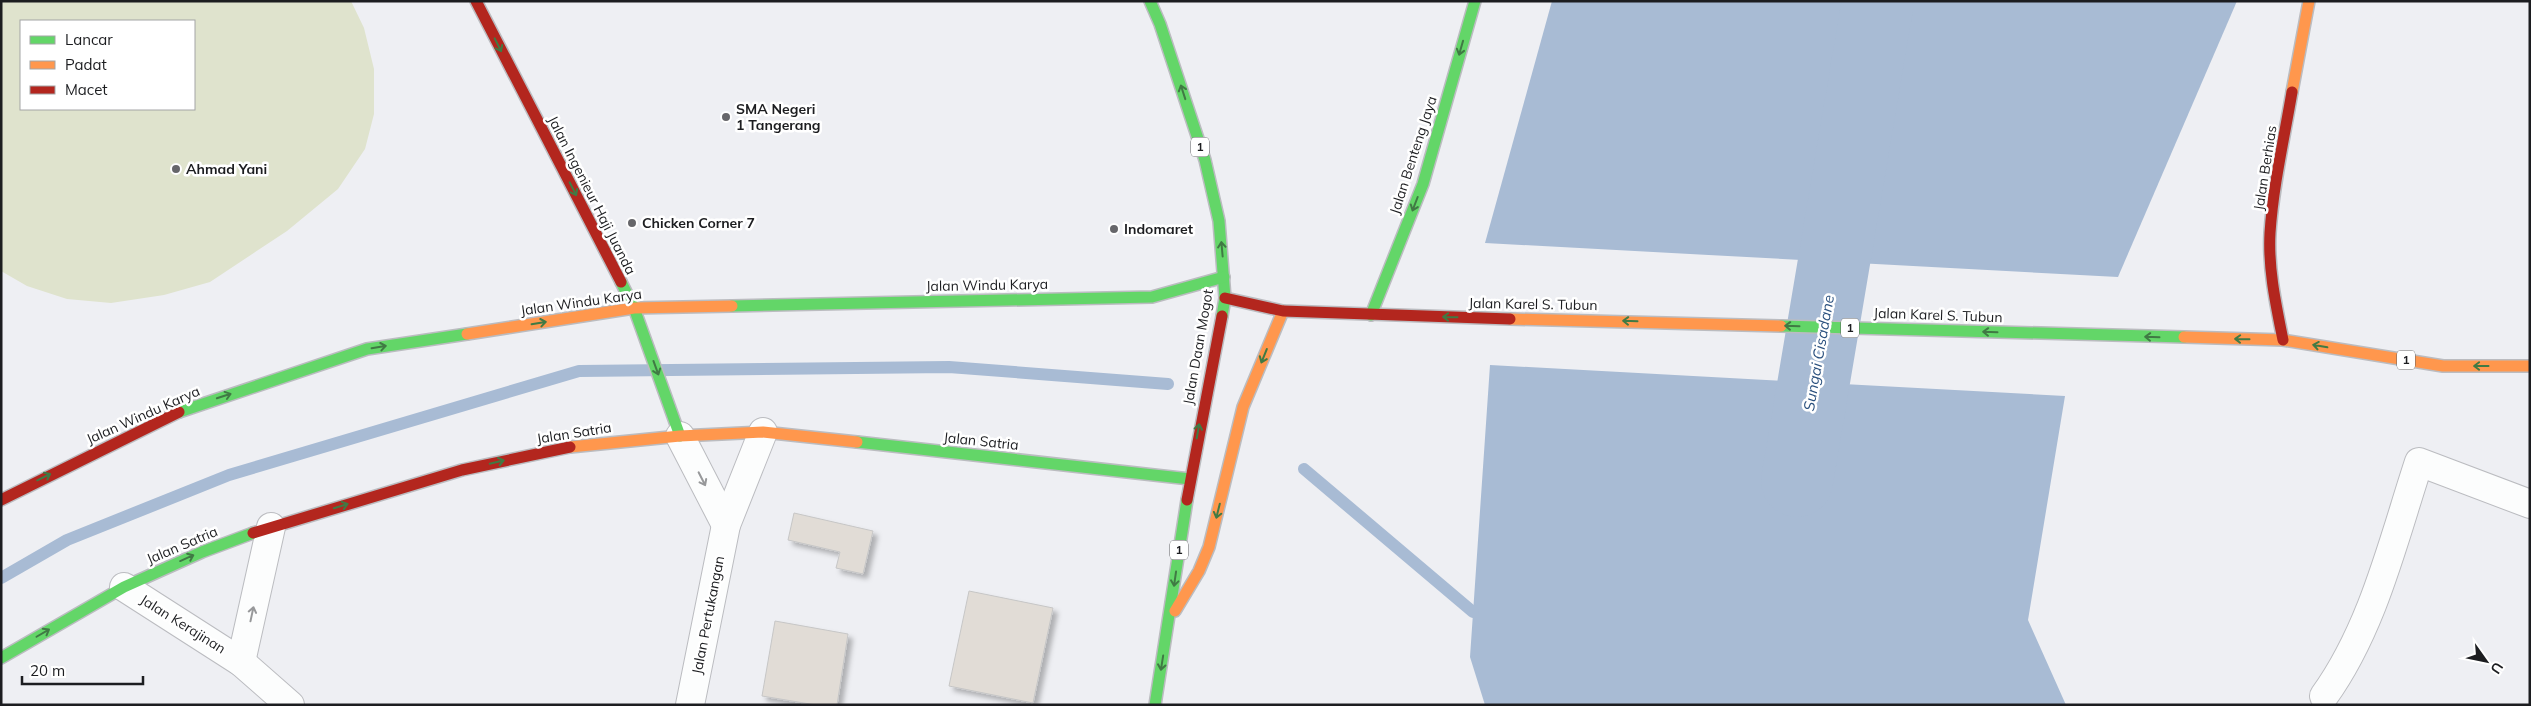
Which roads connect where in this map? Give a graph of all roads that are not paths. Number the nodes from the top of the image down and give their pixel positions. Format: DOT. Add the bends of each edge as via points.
graph roads {
  1 [pos="476,1"];
  2 [pos="1150,1"];
  3 [pos="1475,1"];
  4 [pos="2309,1"];
  5 [pos="1224,277"];
  6 [pos="1225,298"];
  7 [pos="634,308"];
  8 [pos="1282,311"];
  9 [pos="1371,315"];
  10 [pos="2283,340"];
  11 [pos="2530,366"];
  12 [pos="678,430"];
  13 [pos="763,432"];
  14 [pos="1190,479"];
  15 [pos="1,500"];
  16 [pos="2530,504"];
  17 [pos="726,525"];
  18 [pos="271,527"];
  19 [pos="124,587"];
  20 [pos="1169,621"];
  21 [pos="1,658"];
  22 [pos="241,662"];
  23 [pos="2324,696"];
  24 [pos="290,705"];
  25 [pos="690,705"];
  26 [pos="1155,705"];
  1 -- 7 [label="main road, Jalan Ingenieur Haji Juanda, one-way"];
  5 -- 2 [label="main road, Jalan Daan Mogot / 1, one-way" via="1219,221 1205,160"];
  3 -- 9 [label="main road, Jalan Benteng Jaya, one-way" via="1422,184"];
  4 -- 10 [label="main road, Jalan Berhias" via="2271,226 2272,283"];
  5 -- 6 [label="main road, Jalan Daan Mogot / 1"];
  5 -- 7 [label="main road, Jalan Windu Karya" via="1152,297"];
  6 -- 8 [label="main road, Jalan Karel S. Tubun / 1"];
  14 -- 6 [label="main road, Jalan Daan Mogot / 1, one-way"];
  7 -- 12 [label="main road, Jalan Ingenieur Haji Juanda, one-way"];
  15 -- 7 [label="main road, Jalan Windu Karya, one-way" via="184,410 367,349"];
  8 -- 9 [label="main road, Jalan Karel S. Tubun / 1"];
  8 -- 20 [label="main road, one-way" via="1244,407 1209,547 1199,572"];
  10 -- 9 [label="main road, Jalan Karel S. Tubun / 1, one-way"];
  11 -- 10 [label="main road, Jalan Karel S. Tubun / 1, one-way" via="2442,366"];
  12 -- 13 [label="main road, Jalan Satria"];
  12 -- 17 [label="street, one-way"];
  18 -- 12 [label="main road, Jalan Satria, one-way" via="462,470 540,453"];
  13 -- 14 [label="main road, Jalan Satria"];
  13 -- 17 [label="street, Jalan Pertukangan"];
  14 -- 20 [label="main road, Jalan Daan Mogot / 1, one-way"];
  16 -- 23 [label="street" via="2419,462 2358,640"];
  17 -- 25 [label="street, Jalan Pertukangan"];
  19 -- 18 [label="main road, Jalan Satria, one-way" via="202,552"];
  22 -- 18 [label="street, Jalan Kerajinan, one-way"];
  21 -- 19 [label="main road, Jalan Satria, one-way"];
  19 -- 22 [label="street, Jalan Kerajinan"];
  20 -- 26 [label="main road, Jalan Daan Mogot / 1, one-way"];
  22 -- 24 [label="street, Jalan Kerajinan"];
}
